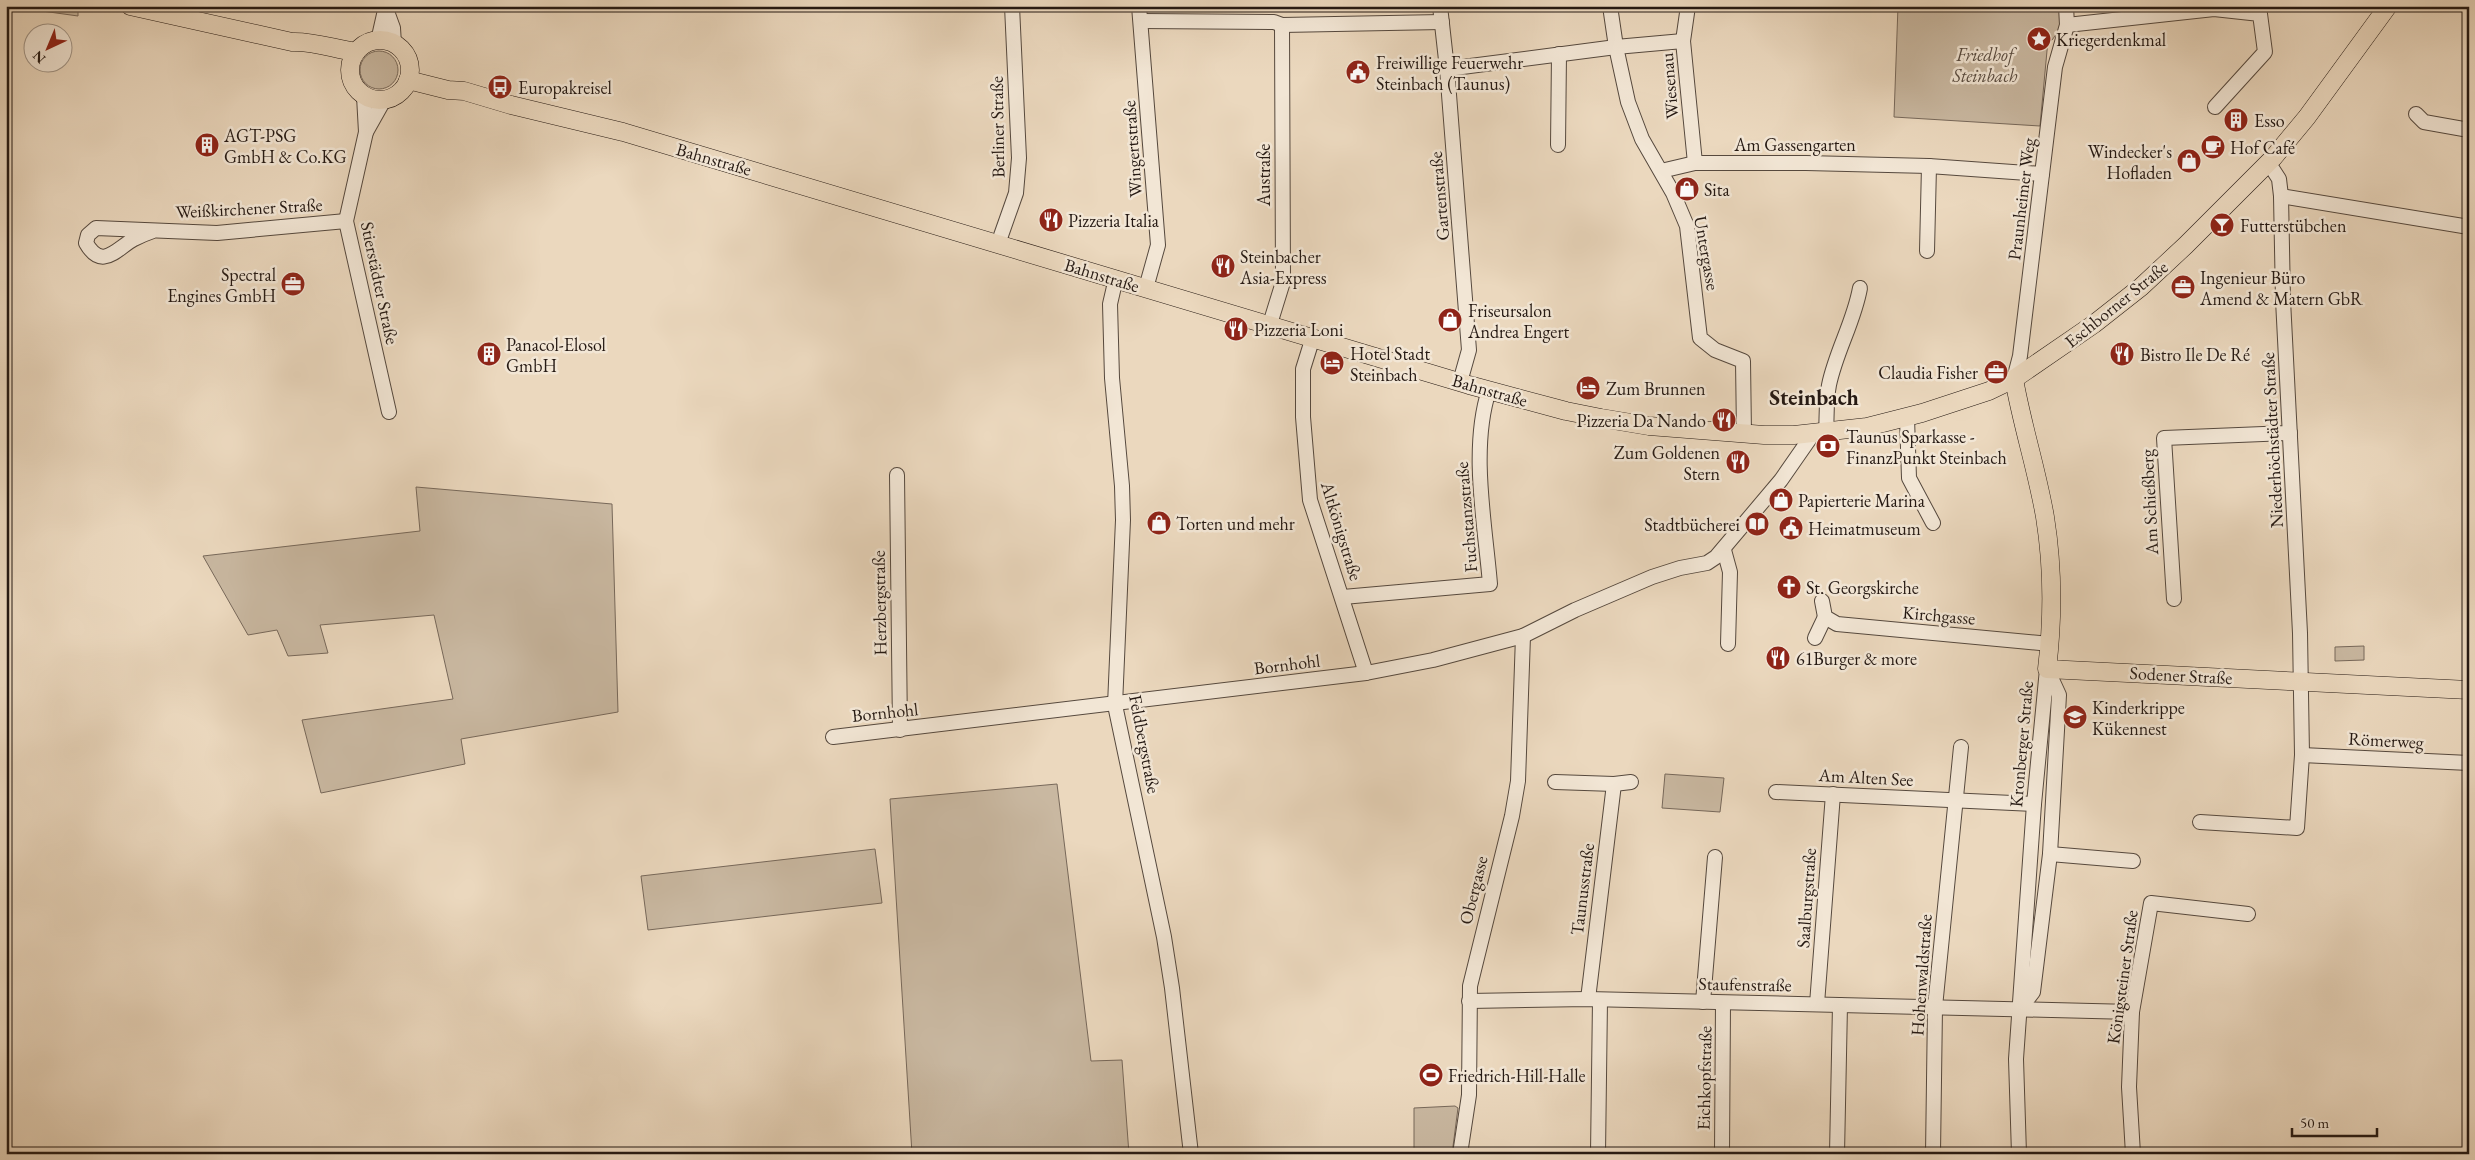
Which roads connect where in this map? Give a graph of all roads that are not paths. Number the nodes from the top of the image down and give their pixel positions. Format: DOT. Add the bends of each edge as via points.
graph roads {
  1 [pos="130,6"];
  2 [pos="1012,6"];
  3 [pos="1139,6"];
  4 [pos="1440,6"];
  5 [pos="1610,6"];
  6 [pos="1688,6"];
  7 [pos="2066,6"];
  8 [pos="2388,6"];
  9 [pos="385,8"];
  10 [pos="2262,10"];
  11 [pos="1141,21"];
  12 [pos="1442,22"];
  13 [pos="2066,24"];
  14 [pos="1282,25"];
  15 [pos="1683,41"];
  16 [pos="292,42"];
  17 [pos="386,42"];
  18 [pos="1616,46"];
  19 [pos="356,52"];
  20 [pos="1559,54"];
  21 [pos="1447,69"];
  22 [pos="350,71"];
  23 [pos="408,73"];
  24 [pos="364,96"];
  25 [pos="384,100"];
  26 [pos="2215,106"];
  27 [pos="2416,114"];
  28 [pos="2469,130"];
  29 [pos="366,132"];
  30 [pos="1558,145"];
  31 [pos="2268,162"];
  32 [pos="1695,163"];
  33 [pos="1929,166"];
  34 [pos="1661,172"];
  35 [pos="2042,174"];
  36 [pos="2281,196"];
  37 [pos="346,222"];
  38 [pos="2469,227"];
  39 [pos="153,231"];
  40 [pos="998,244"];
  41 [pos="1927,251"];
  42 [pos="1116,278"];
  43 [pos="1146,288"];
  44 [pos="1860,288"];
  45 [pos="1270,324"];
  46 [pos="1313,337"];
  47 [pos="2014,378"];
  48 [pos="1460,382"];
  49 [pos="1489,390"];
  50 [pos="389,412"];
  51 [pos="1907,418"];
  52 [pos="1820,433"];
  53 [pos="2290,433"];
  54 [pos="1744,434"];
  55 [pos="897,475"];
  56 [pos="1933,523"];
  57 [pos="1724,550"];
  58 [pos="1343,597"];
  59 [pos="2174,599"];
  60 [pos="1822,601"];
  61 [pos="1825,617"];
  62 [pos="1523,636"];
  63 [pos="1815,638"];
  64 [pos="1728,644"];
  65 [pos="2050,644"];
  66 [pos="2047,669"];
  67 [pos="1366,673"];
  68 [pos="2308,682"];
  69 [pos="2469,690"];
  70 [pos="1115,705"];
  71 [pos="900,730"];
  72 [pos="833,737"];
  73 [pos="1961,747"];
  74 [pos="2302,755"];
  75 [pos="2469,763"];
  76 [pos="1556,782"];
  77 [pos="1631,782"];
  78 [pos="1614,784"];
  79 [pos="1776,792"];
  80 [pos="1833,794"];
  81 [pos="1954,800"];
  82 [pos="2034,804"];
  83 [pos="2200,822"];
  84 [pos="2050,854"];
  85 [pos="1715,857"];
  86 [pos="2133,861"];
  87 [pos="2248,914"];
  88 [pos="1594,1000"];
  89 [pos="1469,1001"];
  90 [pos="1703,1002"];
  91 [pos="1723,1003"];
  92 [pos="1817,1004"];
  93 [pos="1840,1005"];
  94 [pos="1935,1006"];
  95 [pos="2020,1009"];
  96 [pos="2132,1012"];
  97 [pos="1191,1154"];
  98 [pos="1460,1154"];
  99 [pos="1598,1154"];
  100 [pos="1722,1154"];
  101 [pos="1837,1154"];
  102 [pos="1933,1154"];
  103 [pos="2019,1154"];
  104 [pos="2133,1154"];
  1 -- 16 [label="main road"];
  2 -- 40 [label="street, Berliner Straße" via="1019,158 1016,193"];
  3 -- 11 [label="street, Wingertstraße"];
  4 -- 12 [label="street, Gartenstraße"];
  5 -- 18 [label="street, Untergasse"];
  6 -- 15 [label="street, Wiesenau"];
  7 -- 13 [label="street, Praunheimer Weg"];
  8 -- 31 [label="main road, Eschborner Straße" via="2307,117"];
  9 -- 17 [label="street" via="393,28"];
  10 -- 13 [label="street" via="2214,9"];
  10 -- 26 [label="street" via="2265,52"];
  11 -- 14 [label="street" via="1274,22"];
  11 -- 43 [label="street, Wingertstraße" via="1158,245"];
  12 -- 14 [label="street"];
  12 -- 21 [label="street, Gartenstraße"];
  13 -- 35 [label="street, Praunheimer Weg" via="2055,68"];
  14 -- 45 [label="street, Austraße" via="1283,282"];
  15 -- 18 [label="street"];
  15 -- 32 [label="street, Wiesenau"];
  16 -- 19 [label="main road" via="308,41 336,50"];
  16 -- 22 [label="main road"];
  17 -- 19 [label="main road" via="370,42"];
  17 -- 23 [label="main road" via="401,50"];
  18 -- 20 [label="street"];
  18 -- 34 [label="street, Untergasse" via="1628,102 1642,139"];
  19 -- 22 [label="main road"];
  20 -- 21 [label="street"];
  20 -- 30 [label="street"];
  21 -- 48 [label="street, Gartenstraße" via="1469,350"];
  22 -- 24 [label="main road" via="354,85"];
  23 -- 25 [label="main road" via="402,90"];
  23 -- 40 [label="main road, Bahnstraße" via="450,80 464,90 511,106 624,132"];
  24 -- 25 [label="main road"];
  24 -- 29 [label="street, Stierstädter Straße"];
  25 -- 29 [label="street, Stierstädter Straße"];
  27 -- 28 [label="street" via="2424,122"];
  29 -- 37 [label="street, Stierstädter Straße"];
  31 -- 36 [label="street, Niederhöchstädter Straße" via="2279,179"];
  31 -- 47 [label="main road, Eschborner Straße" via="2141,287 2094,324"];
  32 -- 33 [label="street, Am Gassengarten"];
  32 -- 34 [label="street, Am Gassengarten"];
  33 -- 35 [label="street, Am Gassengarten"];
  33 -- 41 [label="street"];
  34 -- 54 [label="street, Untergasse" via="1687,226 1700,338 1715,350 1743,361"];
  35 -- 47 [label="street, Praunheimer Weg" via="2020,356"];
  36 -- 38 [label="street"];
  36 -- 53 [label="street, Niederhöchstädter Straße"];
  37 -- 39 [label="street, Weißkirchener Straße" via="217,233"];
  37 -- 50 [label="street, Stierstädter Straße"];
  40 -- 42 [label="main road, Bahnstraße"];
  42 -- 43 [label="main road, Bahnstraße"];
  42 -- 70 [label="street, Feldbergstraße" via="1110,304 1112,378 1123,520"];
  43 -- 45 [label="main road, Bahnstraße"];
  44 -- 52 [label="street" via="1856,312 1840,348 1829,386"];
  45 -- 46 [label="main road, Bahnstraße"];
  46 -- 48 [label="main road, Bahnstraße"];
  46 -- 58 [label="street, Altkönigstraße" via="1303,369 1308,486 1312,508"];
  47 -- 51 [label="main road, Eschborner Straße" via="1963,401"];
  47 -- 65 [label="main road" via="2044,516 2051,576"];
  48 -- 49 [label="main road, Bahnstraße"];
  49 -- 54 [label="main road, Bahnstraße" via="1598,418"];
  49 -- 58 [label="street, Fuchstanzstraße" via="1482,410 1479,446 1490,584"];
  51 -- 52 [label="main road, Eschborner Straße"];
  51 -- 56 [label="street" via="1909,478"];
  52 -- 54 [label="main road, Eschborner Straße"];
  52 -- 57 [label="street, Bornhohl" via="1737,530"];
  53 -- 59 [label="street, Am Schießberg" via="2164,438"];
  53 -- 68 [label="street, Niederhöchstädter Straße"];
  55 -- 71 [label="street, Herzbergstraße"];
  57 -- 62 [label="street, Bornhohl" via="1707,563 1652,577"];
  57 -- 64 [label="street" via="1730,572"];
  58 -- 67 [label="street, Altkönigstraße"];
  60 -- 61 [label="street"];
  61 -- 63 [label="street"];
  61 -- 65 [label="street, Kirchgasse" via="1838,624"];
  62 -- 67 [label="street, Bornhohl" via="1433,660"];
  62 -- 89 [label="street, Obergasse" via="1518,782 1473,969"];
  65 -- 66 [label="main road"];
  66 -- 68 [label="main road, Sodener Straße"];
  66 -- 82 [label="street, Kronberger Straße"];
  66 -- 84 [label="street, Kronberger Straße" via="2059,695"];
  67 -- 70 [label="street, Bornhohl"];
  68 -- 69 [label="main road, Sodener Straße"];
  68 -- 74 [label="street, Niederhöchstädter Straße"];
  70 -- 71 [label="street, Bornhohl"];
  70 -- 97 [label="street, Feldbergstraße" via="1164,938"];
  71 -- 72 [label="street, Bornhohl"];
  73 -- 81 [label="street"];
  74 -- 75 [label="street, Römerweg"];
  74 -- 83 [label="street, Niederhöchstädter Straße" via="2297,828"];
  76 -- 78 [label="street"];
  77 -- 78 [label="street"];
  78 -- 88 [label="street, Taunusstraße"];
  79 -- 80 [label="street, Am Alten See"];
  80 -- 81 [label="street, Am Alten See"];
  80 -- 92 [label="street, Saalburgstraße"];
  81 -- 82 [label="street, Am Alten See"];
  81 -- 94 [label="street, Hohenwaldstraße"];
  82 -- 95 [label="street, Kronberger Straße"];
  84 -- 86 [label="street"];
  84 -- 95 [label="street, Kronberger Straße" via="2033,992"];
  85 -- 90 [label="street"];
  87 -- 96 [label="street, Königsteiner Straße" via="2151,903"];
  88 -- 89 [label="street, Staufenstraße"];
  88 -- 90 [label="street, Staufenstraße"];
  88 -- 99 [label="street, Taunusstraße"];
  89 -- 98 [label="street, Obergasse" via="1469,1095"];
  90 -- 91 [label="street, Staufenstraße"];
  91 -- 92 [label="street, Staufenstraße"];
  91 -- 100 [label="street, Eichkopfstraße"];
  92 -- 93 [label="street, Staufenstraße"];
  93 -- 94 [label="street, Staufenstraße"];
  93 -- 101 [label="street"];
  94 -- 95 [label="street, Staufenstraße"];
  94 -- 102 [label="street, Hohenwaldstraße"];
  95 -- 96 [label="street"];
  95 -- 103 [label="street, Kronberger Straße" via="2016,1060"];
  96 -- 104 [label="street, Königsteiner Straße" via="2129,1076"];
}
